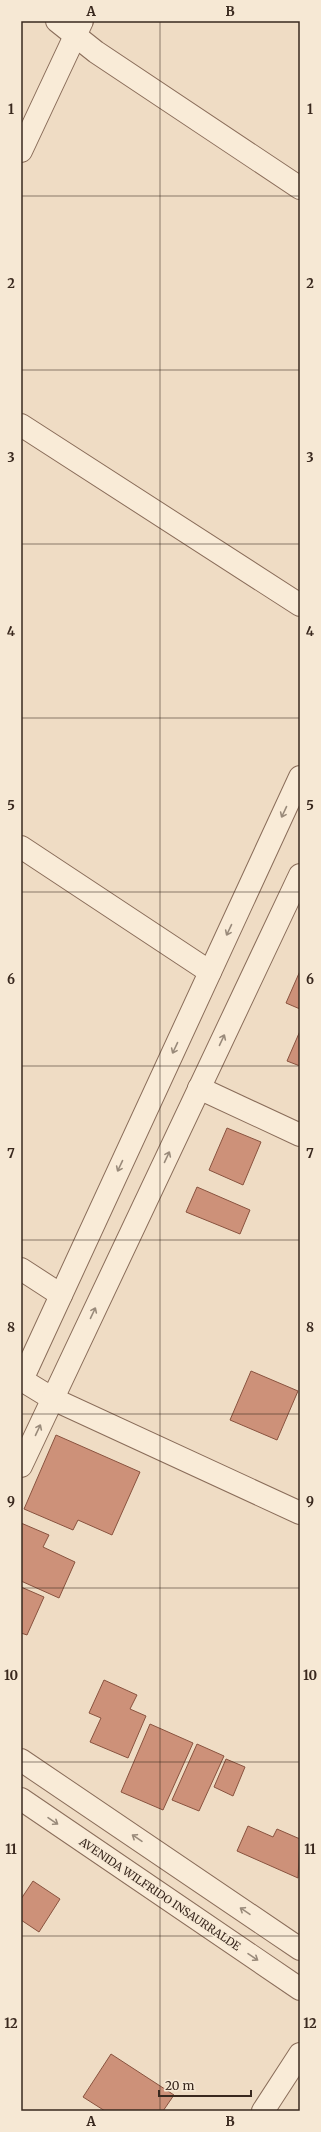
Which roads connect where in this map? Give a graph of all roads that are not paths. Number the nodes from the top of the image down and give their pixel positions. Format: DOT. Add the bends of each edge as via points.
graph roads {
  1 [pos="56,21"];
  2 [pos="79,28"];
  3 [pos="21,150"];
  4 [pos="300,188"];
  5 [pos="21,425"];
  6 [pos="300,605"];
  7 [pos="300,777"];
  8 [pos="21,847"];
  9 [pos="300,875"];
  10 [pos="210,972"];
  11 [pos="200,1088"];
  12 [pos="300,1135"];
  13 [pos="21,1269"];
  14 [pos="61,1295"];
  15 [pos="22,1381"];
  16 [pos="53,1399"];
  17 [pos="21,1466"];
  18 [pos="300,1513"];
  19 [pos="21,1760"];
  20 [pos="21,1800"];
  21 [pos="300,1949"];
  22 [pos="300,1989"];
  23 [pos="300,2054"];
  24 [pos="263,2111"];
  1 -- 2 [label="street"];
  2 -- 3 [label="street"];
  2 -- 4 [label="street" via="96,52"];
  5 -- 6 [label="street"];
  7 -- 10 [label="street, one-way"];
  8 -- 10 [label="street"];
  11 -- 9 [label="street, one-way"];
  10 -- 14 [label="street, one-way"];
  11 -- 12 [label="street"];
  16 -- 11 [label="street, one-way"];
  13 -- 14 [label="street"];
  14 -- 15 [label="street"];
  15 -- 16 [label="street"];
  17 -- 16 [label="street, one-way"];
  16 -- 18 [label="street"];
  21 -- 19 [label="street, one-way"];
  20 -- 22 [label="street, AVENIDA WILFRIDO INSAURRALDE, one-way"];
  23 -- 24 [label="street"];
}
